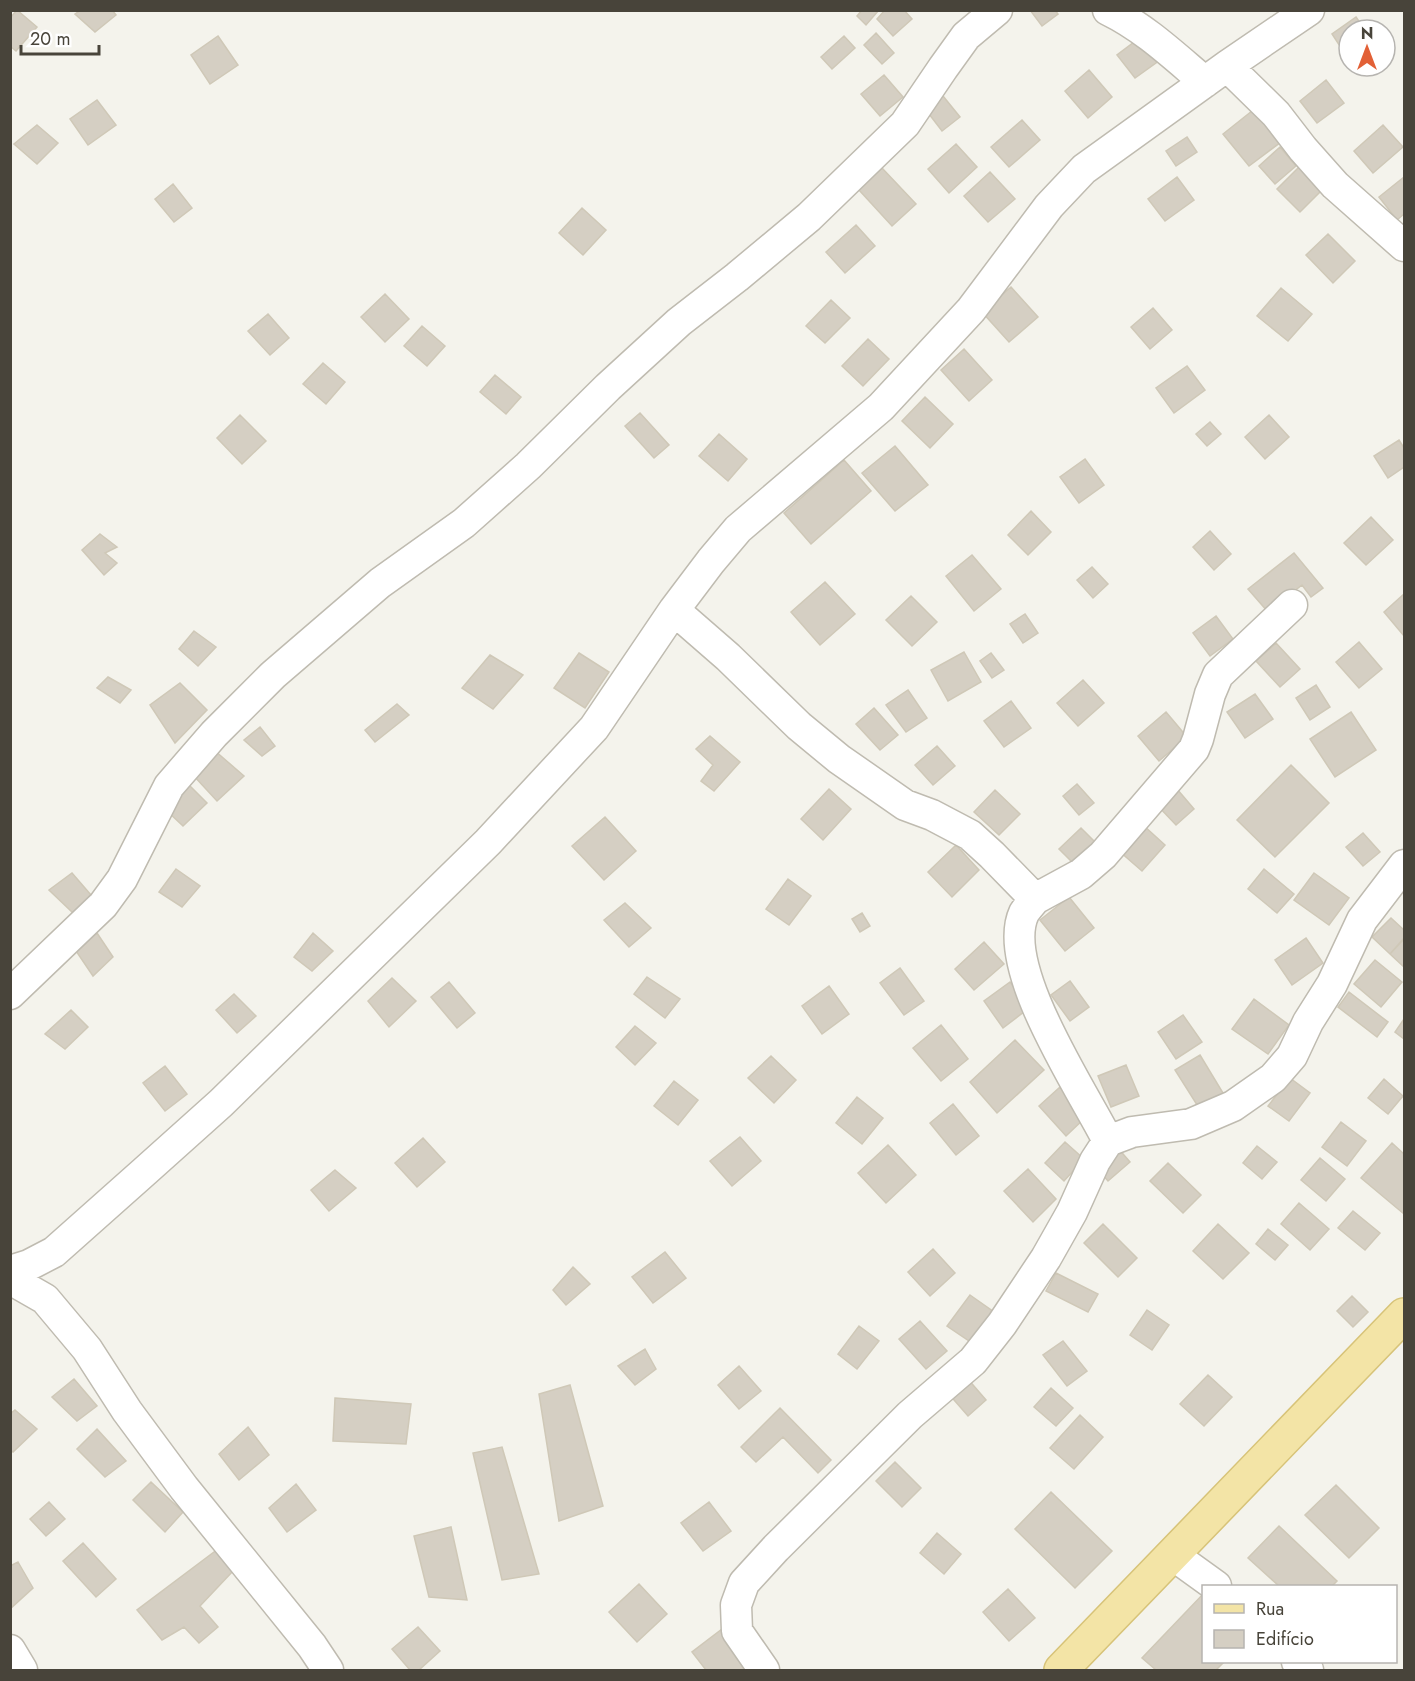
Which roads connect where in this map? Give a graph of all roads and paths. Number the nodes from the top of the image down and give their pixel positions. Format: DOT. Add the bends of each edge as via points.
graph roads {
  1 [pos="997,10"];
  2 [pos="1108,10"];
  3 [pos="1309,10"];
  4 [pos="1216,74"];
  5 [pos="1404,246"];
  6 [pos="1292,605"];
  7 [pos="674,610"];
  8 [pos="1404,865"];
  9 [pos="1035,899"];
  10 [pos="10,994"];
  11 [pos="1108,1141"];
  12 [pos="10,1271"];
  13 [pos="10,1279"];
  14 [pos="1404,1315"];
  15 [pos="1173,1555"];
  16 [pos="1213,1585"];
  17 [pos="10,1650"];
  18 [pos="22,1671"];
  19 [pos="328,1671"];
  20 [pos="764,1671"];
  21 [pos="1061,1671"];
  1 -- 10 [label="street" via="966,36 905,124 809,217 679,322 464,523 380,583 264,684 169,786 122,879 103,905"];
  2 -- 4 [label="street"];
  3 -- 4 [label="street"];
  4 -- 5 [label="street" via="1276,114 1335,185"];
  4 -- 7 [label="street" via="1084,169 1049,206 971,310 881,407 738,530"];
  6 -- 9 [label="street" via="1218,675 1194,749 1103,855 1081,874"];
  7 -- 9 [label="street" via="839,759 905,805 970,835"];
  7 -- 12 [label="street" via="594,728 488,842 144,1173 54,1252"];
  8 -- 11 [label="street" via="1362,920 1292,1056 1273,1078 1233,1106 1191,1124 1132,1132"];
  9 -- 11 [label="street" via="1024,913 1020,930 1023,965 1051,1033"];
  11 -- 20 [label="street" via="1046,1258 973,1361 910,1415 744,1583 736,1605 737,1631"];
  13 -- 19 [label="street" via="45,1299 87,1349 184,1488"];
  14 -- 15 [label="main road"];
  15 -- 16 [label="street"];
  15 -- 21 [label="main road"];
  17 -- 18 [label="street"];
}
